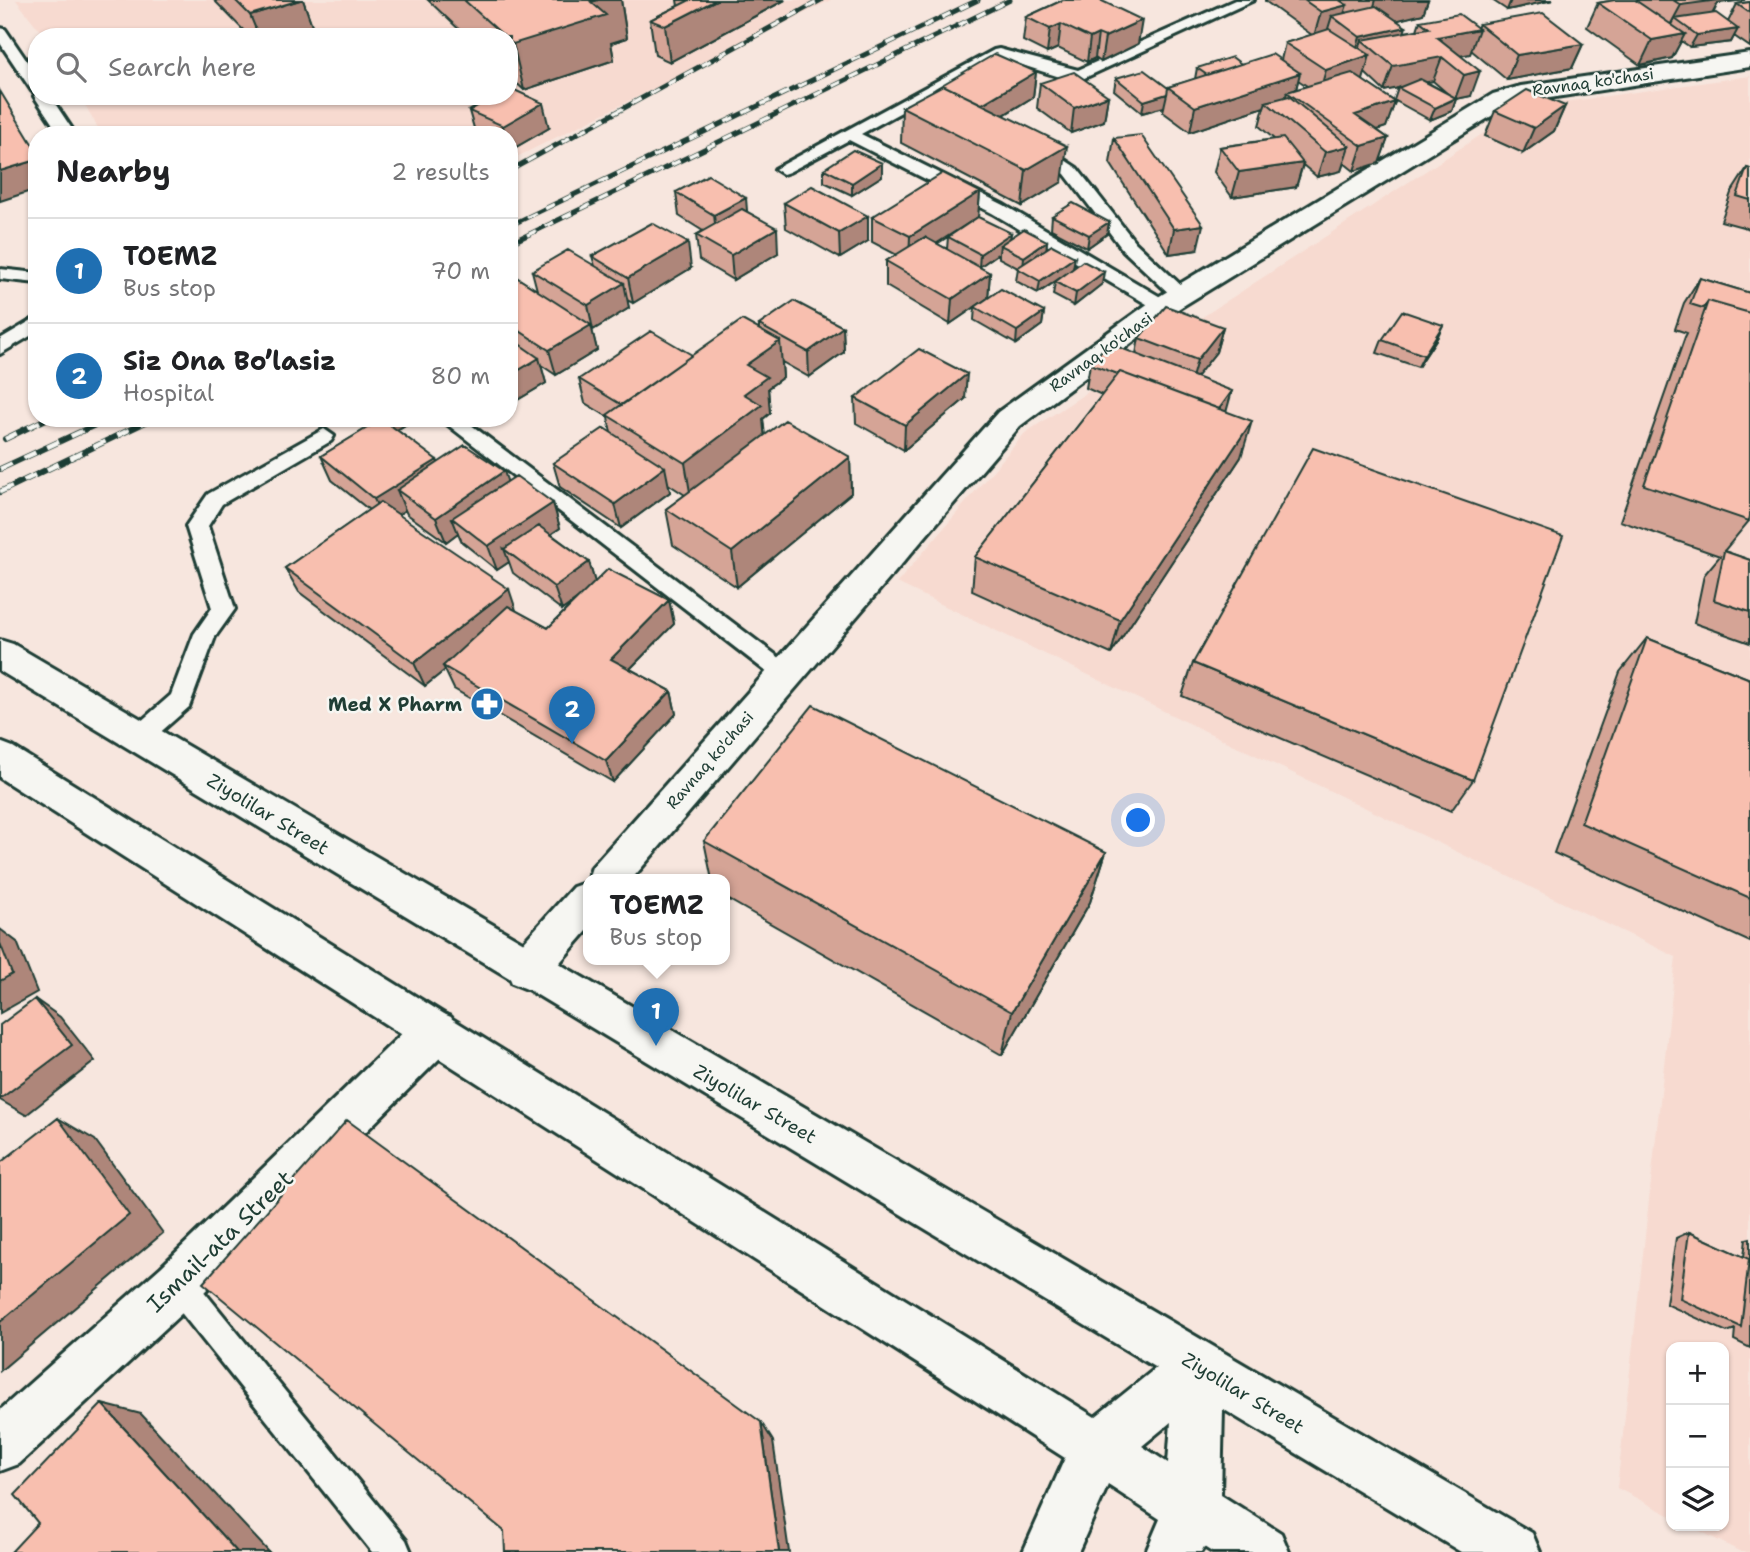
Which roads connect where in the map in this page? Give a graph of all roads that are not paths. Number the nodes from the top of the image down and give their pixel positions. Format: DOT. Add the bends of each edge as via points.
graph roads {
  1 [pos="1247,0"];
  2 [pos="0,32"];
  3 [pos="1750,60"];
  4 [pos="28,74"];
  5 [pos="49,105"];
  6 [pos="62,126"];
  7 [pos="849,134"];
  8 [pos="1026,138"];
  9 [pos="783,169"];
  10 [pos="0,274"];
  11 [pos="28,277"];
  12 [pos="1172,301"];
  13 [pos="28,329"];
  14 [pos="0,348"];
  15 [pos="461,427"];
  16 [pos="324,436"];
  17 [pos="0,654"];
  18 [pos="785,674"];
  19 [pos="139,737"];
  20 [pos="0,758"];
  21 [pos="611,874"];
  22 [pos="583,906"];
  23 [pos="527,969"];
  24 [pos="435,1032"];
  25 [pos="178,1284"];
  26 [pos="1199,1366"];
  27 [pos="0,1445"];
  28 [pos="1097,1449"];
  29 [pos="1183,1531"];
  30 [pos="394,1552"];
  31 [pos="1050,1552"];
  32 [pos="1262,1552"];
  33 [pos="1513,1552"];
  1 -- 7 [label="lane" via="1080,75 999,53"];
  2 -- 4 [label="lane"];
  3 -- 12 [label="main road, Ravnaq ko'chasi" via="1502,99"];
  5 -- 6 [label="lane"];
  7 -- 9 [label="lane"];
  7 -- 12 [label="lane"];
  8 -- 12 [label="lane" via="1071,172"];
  10 -- 11 [label="lane"];
  12 -- 18 [label="main road, Ravnaq ko'chasi" via="1009,419"];
  13 -- 14 [label="lane"];
  15 -- 18 [label="lane"];
  16 -- 19 [label="lane" via="215,499 197,526 224,610 205,634 181,700"];
  17 -- 19 [label="main road, Ziyolilar Street"];
  18 -- 21 [label="main road, Ravnaq ko'chasi"];
  19 -- 23 [label="main road, Ziyolilar Street"];
  20 -- 24 [label="main road"];
  22 -- 23 [label="main road"];
  23 -- 26 [label="main road, Ziyolilar Street"];
  24 -- 25 [label="main road, Ismail-ata Street"];
  24 -- 28 [label="main road"];
  25 -- 27 [label="main road, Ismail-ata Street"];
  25 -- 30 [label="lane"];
  26 -- 28 [label="main road"];
  26 -- 29 [label="main road"];
  26 -- 33 [label="main road, Ziyolilar Street"];
  28 -- 29 [label="main road"];
  28 -- 31 [label="main road"];
  29 -- 32 [label="main road"];
}
